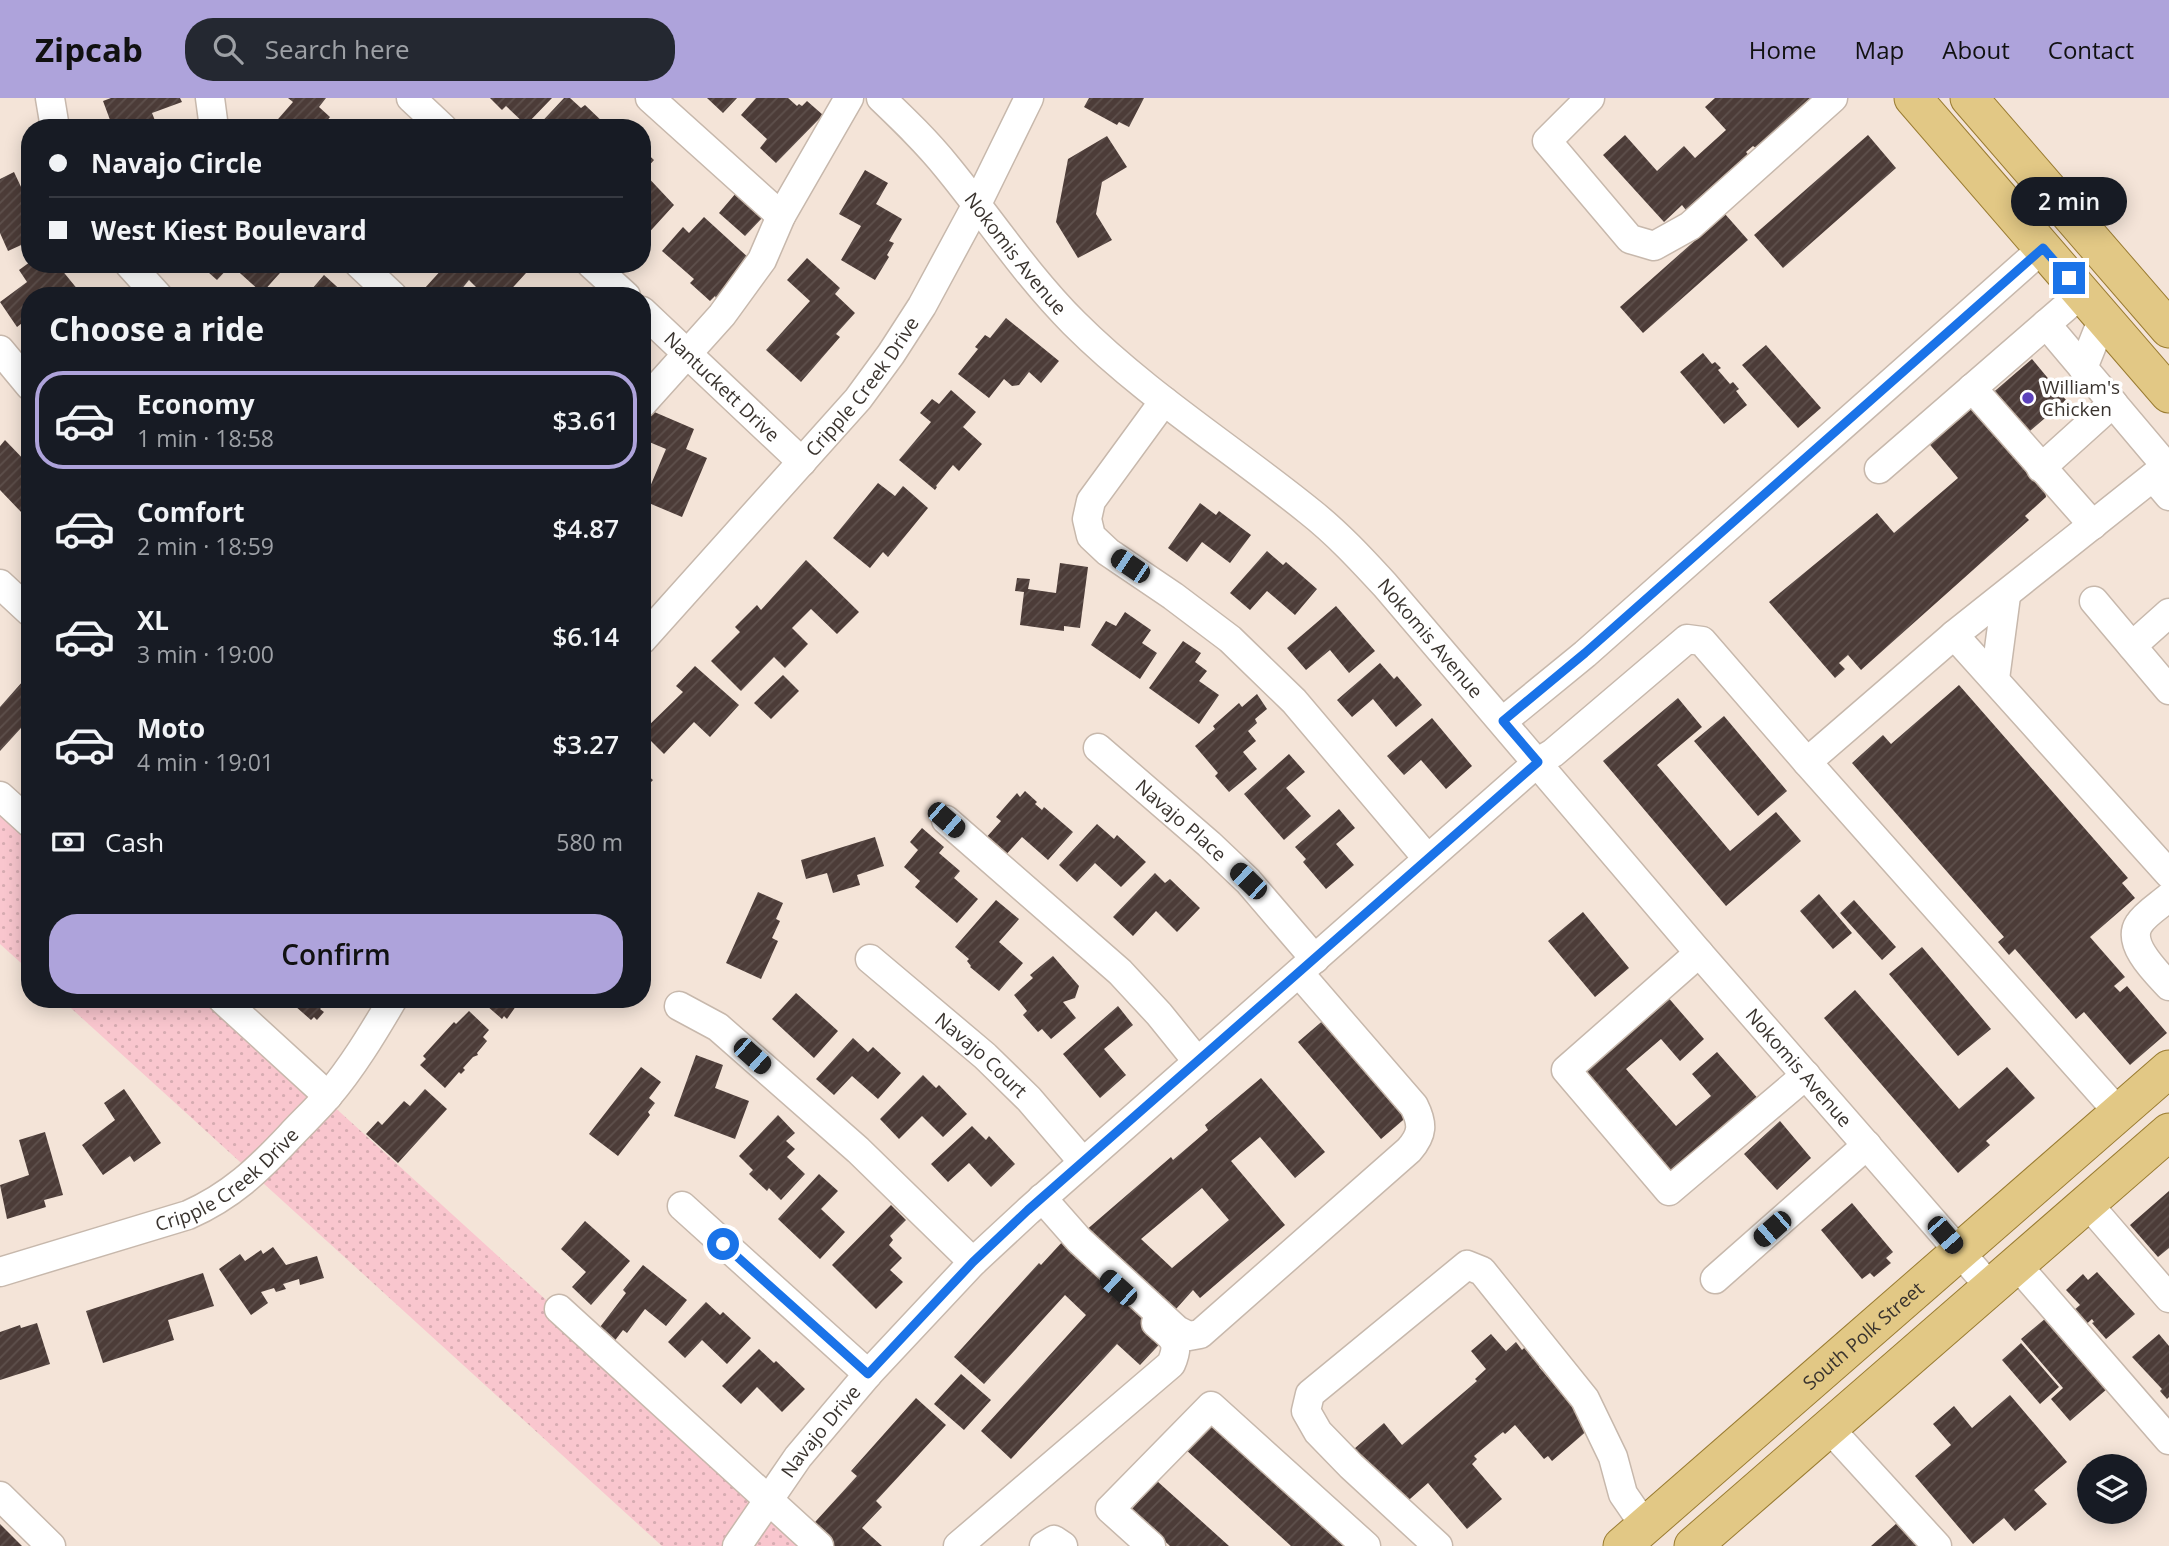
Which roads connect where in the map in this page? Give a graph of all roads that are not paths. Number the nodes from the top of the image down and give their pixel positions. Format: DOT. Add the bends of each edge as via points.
graph roads {
  1 [pos="50,98"];
  2 [pos="210,98"];
  3 [pos="411,98"];
  4 [pos="650,98"];
  5 [pos="849,98"];
  6 [pos="881,98"];
  7 [pos="1029,98"];
  8 [pos="1590,98"];
  9 [pos="1833,98"];
  10 [pos="1913,98"];
  11 [pos="1969,98"];
  12 [pos="54,119"];
  13 [pos="213,119"];
  14 [pos="433,119"];
  15 [pos="976,206"];
  16 [pos="781,216"];
  17 [pos="2075,220"];
  18 [pos="2043,248"];
  19 [pos="137,273"];
  20 [pos="369,273"];
  21 [pos="602,273"];
  22 [pos="150,287"];
  23 [pos="383,287"];
  24 [pos="616,287"];
  25 [pos="2093,306"];
  26 [pos="651,319"];
  27 [pos="2046,324"];
  28 [pos="2169,329"];
  29 [pos="0,350"];
  30 [pos="688,354"];
  31 [pos="2083,368"];
  32 [pos="21,375"];
  33 [pos="1972,388"];
  34 [pos="651,394"];
  35 [pos="2169,394"];
  36 [pos="1164,401"];
  37 [pos="2113,403"];
  38 [pos="802,462"];
  39 [pos="2041,468"];
  40 [pos="1879,469"];
  41 [pos="2164,476"];
  42 [pos="2093,525"];
  43 [pos="0,584"];
  44 [pos="2006,596"];
  45 [pos="2094,601"];
  46 [pos="21,604"];
  47 [pos="2169,613"];
  48 [pos="651,630"];
  49 [pos="1954,635"];
  50 [pos="2132,646"];
  51 [pos="1995,679"];
  52 [pos="2169,690"];
  53 [pos="1503,721"];
  54 [pos="1098,748"];
  55 [pos="1538,762"];
  56 [pos="1807,762"];
  57 [pos="0,796"];
  58 [pos="21,815"];
  59 [pos="946,820"];
  60 [pos="1427,858"];
  61 [pos="2169,874"];
  62 [pos="2169,897"];
  63 [pos="1699,953"];
  64 [pos="870,958"];
  65 [pos="1307,966"];
  66 [pos="2169,986"];
  67 [pos="679,1006"];
  68 [pos="232,1008"];
  69 [pos="388,1008"];
  70 [pos="1197,1060"];
  71 [pos="2169,1069"];
  72 [pos="1806,1075"];
  73 [pos="328,1096"];
  74 [pos="2119,1113"];
  75 [pos="2169,1132"];
  76 [pos="1867,1145"];
  77 [pos="1083,1162"];
  78 [pos="1035,1204"];
  79 [pos="2088,1204"];
  80 [pos="682,1206"];
  81 [pos="1961,1252"];
  82 [pos="973,1262"];
  83 [pos="0,1272"];
  84 [pos="2004,1277"];
  85 [pos="1715,1279"];
  86 [pos="2169,1298"];
  87 [pos="559,1308"];
  88 [pos="868,1374"];
  89 [pos="1829,1428"];
  90 [pos="2169,1440"];
  91 [pos="0,1496"];
  92 [pos="768,1500"];
  93 [pos="1644,1539"];
  94 [pos="51,1546"];
  95 [pos="737,1546"];
  96 [pos="819,1546"];
  97 [pos="958,1546"];
  98 [pos="1044,1546"];
  99 [pos="1063,1546"];
  100 [pos="1151,1546"];
  101 [pos="1366,1546"];
  102 [pos="1438,1546"];
  103 [pos="1693,1546"];
  104 [pos="1937,1546"];
  1 -- 12 [label="street"];
  2 -- 13 [label="street"];
  3 -- 14 [label="street"];
  4 -- 16 [label="street"];
  5 -- 16 [label="street"];
  6 -- 15 [label="street, Nokomis Avenue" via="947,167"];
  7 -- 15 [label="street, Cripple Creek Drive"];
  8 -- 9 [label="street" via="1547,141 1630,239 1654,246 1690,226"];
  10 -- 18 [label="main road"];
  11 -- 17 [label="main road"];
  15 -- 36 [label="street, Nokomis Avenue" via="1073,322"];
  15 -- 38 [label="street, Cripple Creek Drive" via="891,354"];
  16 -- 30 [label="street" via="762,260"];
  17 -- 18 [label="main road"];
  17 -- 28 [label="main road"];
  18 -- 25 [label="main road"];
  18 -- 53 [label="street"];
  19 -- 22 [label="street"];
  20 -- 23 [label="street"];
  21 -- 24 [label="street"];
  25 -- 27 [label="street"];
  25 -- 31 [label="street"];
  25 -- 35 [label="main road"];
  26 -- 30 [label="street, Nantuckett Drive"];
  27 -- 31 [label="street"];
  27 -- 33 [label="street"];
  29 -- 32 [label="street"];
  30 -- 34 [label="street"];
  30 -- 38 [label="street, Nantuckett Drive"];
  31 -- 37 [label="street"];
  33 -- 39 [label="street"];
  33 -- 40 [label="street"];
  36 -- 53 [label="street, Nokomis Avenue" via="1345,543"];
  36 -- 60 [label="street" via="1091,501 1087,519 1091,536 1230,639 1294,701"];
  37 -- 39 [label="street"];
  37 -- 41 [label="street"];
  38 -- 48 [label="street, Cripple Creek Drive"];
  39 -- 42 [label="street"];
  41 -- 42 [label="street"];
  42 -- 44 [label="street"];
  43 -- 46 [label="street"];
  44 -- 49 [label="street"];
  44 -- 51 [label="street"];
  45 -- 50 [label="street"];
  47 -- 50 [label="street"];
  49 -- 51 [label="street"];
  49 -- 56 [label="street"];
  50 -- 52 [label="street"];
  51 -- 61 [label="street"];
  53 -- 55 [label="street, Nokomis Avenue"];
  54 -- 65 [label="street, Navajo Place" via="1248,881"];
  55 -- 56 [label="street, Navajo Drive" via="1687,639 1702,641"];
  55 -- 60 [label="street, Navajo Drive"];
  55 -- 63 [label="street, Nokomis Avenue"];
  56 -- 74 [label="street, Navajo Drive"];
  57 -- 58 [label="street"];
  59 -- 70 [label="street" via="1119,972"];
  60 -- 65 [label="street, Navajo Drive"];
  62 -- 66 [label="street" via="2138,925 2136,937 2142,955"];
  63 -- 72 [label="street, Nokomis Avenue"];
  63 -- 72 [label="street" via="1566,1070 1669,1191"];
  64 -- 77 [label="street, Navajo Court" via="985,1056"];
  65 -- 70 [label="street, Navajo Drive"];
  65 -- 78 [label="street, Navajo Place" via="1414,1105 1422,1128 1409,1150 1200,1334 1189,1336 1177,1330"];
  67 -- 82 [label="street" via="718,1027 858,1150"];
  68 -- 73 [label="street"];
  69 -- 73 [label="street, Cripple Creek Drive"];
  70 -- 77 [label="street, Navajo Drive"];
  71 -- 74 [label="main road, South Polk Street"];
  72 -- 76 [label="street, Nokomis Avenue"];
  73 -- 83 [label="street, Cripple Creek Drive" via="258,1170 213,1204"];
  74 -- 81 [label="main road, South Polk Street"];
  75 -- 79 [label="main road"];
  76 -- 81 [label="street, Nokomis Avenue"];
  76 -- 85 [label="street"];
  77 -- 78 [label="street, Navajo Drive"];
  78 -- 82 [label="street, Navajo Drive"];
  78 -- 97 [label="street" via="1045,1228 1061,1237 1174,1339 1177,1351 1171,1364"];
  79 -- 84 [label="main road"];
  79 -- 86 [label="street"];
  80 -- 88 [label="street"];
  81 -- 84 [label="street, Nokomis Avenue"];
  81 -- 93 [label="main road, South Polk Street"];
  82 -- 88 [label="street, Navajo Drive"];
  84 -- 89 [label="main road"];
  84 -- 90 [label="street, Nokomis Avenue"];
  87 -- 92 [label="street"];
  88 -- 92 [label="street, Navajo Drive"];
  89 -- 103 [label="main road"];
  89 -- 104 [label="street"];
  91 -- 94 [label="street"];
  92 -- 95 [label="street, Navajo Drive"];
  92 -- 96 [label="street"];
  93 -- 102 [label="street" via="1585,1399 1482,1271 1466,1265 1310,1394 1306,1411 1318,1432"];
  98 -- 99 [label="street" via="1054,1540"];
  100 -- 101 [label="street" via="1110,1509 1211,1406"];
}
